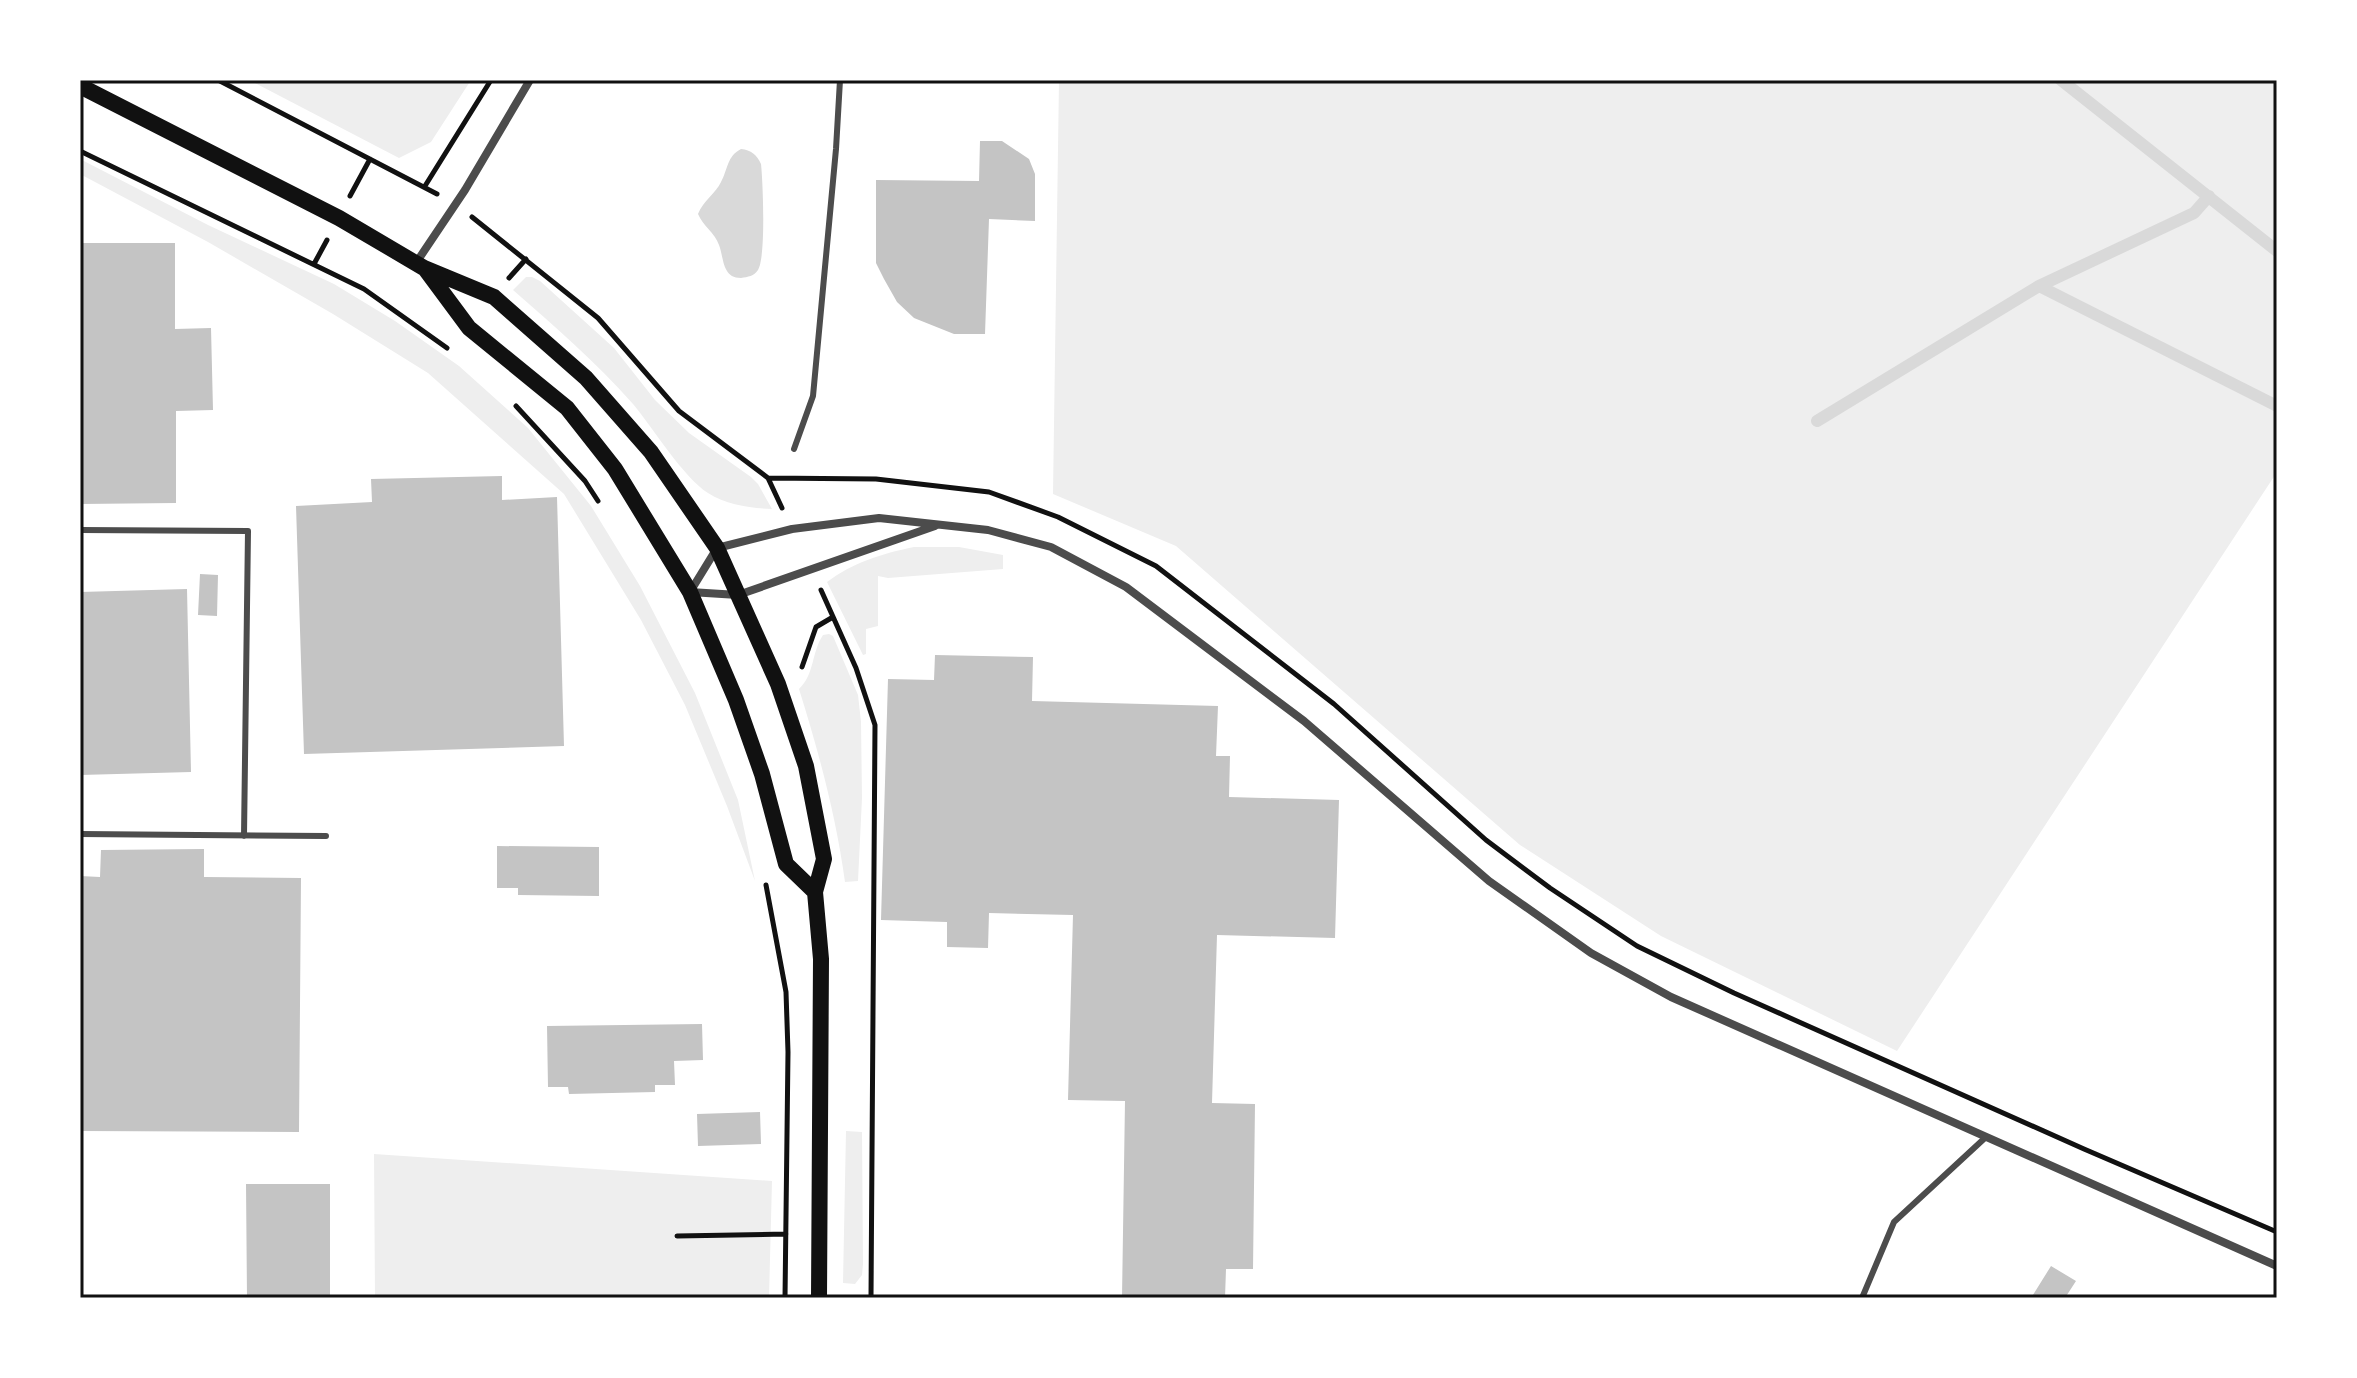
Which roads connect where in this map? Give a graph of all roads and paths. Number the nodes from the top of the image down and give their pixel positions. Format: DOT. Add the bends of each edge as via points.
graph roads {
  1 [pos="491,80"];
  2 [pos="530,80"];
  3 [pos="840,80"];
  4 [pos="80,86"];
  5 [pos="80,151"];
  6 [pos="425,186"];
  7 [pos="420,265"];
  8 [pos="451,351"];
  9 [pos="506,396"];
  10 [pos="794,449"];
  11 [pos="768,478"];
  12 [pos="600,504"];
  13 [pos="935,526"];
  14 [pos="80,530"];
  15 [pos="717,548"];
  16 [pos="690,592"];
  17 [pos="738,595"];
  18 [pos="80,834"];
  19 [pos="244,836"];
  20 [pos="326,836"];
  21 [pos="764,874"];
  22 [pos="815,892"];
  23 [pos="1986,1137"];
  24 [pos="2277,1232"];
  25 [pos="819,1233"];
  26 [pos="786,1234"];
  27 [pos="677,1236"];
  28 [pos="2277,1266"];
  29 [pos="785,1298"];
  30 [pos="819,1298"];
  31 [pos="1862,1298"];
  1 -- 6 [label="path"];
  2 -- 7 [label="street"];
  3 -- 10 [label="lane" via="813,396"];
  4 -- 7 [label="main road"];
  5 -- 8 [label="path" via="364,289"];
  7 -- 15 [label="main road" via="494,297 586,378 651,452"];
  7 -- 16 [label="main road" via="469,328 567,408 615,469"];
  9 -- 12 [label="path"];
  11 -- 24 [label="path" via="876,479 989,492 1058,517 1156,566 1334,704 1486,840 1637,946"];
  13 -- 15 [label="street" via="879,518 792,529"];
  13 -- 17 [label="street"];
  13 -- 23 [label="street" via="988,530 1051,547 1126,587 1304,721 1489,881 1591,953 1671,997"];
  14 -- 19 [label="lane" via="248,531"];
  15 -- 16 [label="street"];
  15 -- 17 [label="main road"];
  16 -- 17 [label="street"];
  16 -- 22 [label="main road" via="736,700 786,864"];
  17 -- 22 [label="main road" via="778,684 806,766 824,859"];
  18 -- 19 [label="lane"];
  19 -- 20 [label="lane"];
  21 -- 26 [label="path" via="786,992"];
  22 -- 25 [label="main road" via="821,959"];
  23 -- 28 [label="street"];
  23 -- 31 [label="lane" via="1894,1222"];
  25 -- 26 [label="path"];
  25 -- 30 [label="main road"];
  26 -- 27 [label="path"];
  26 -- 29 [label="path"];
}
